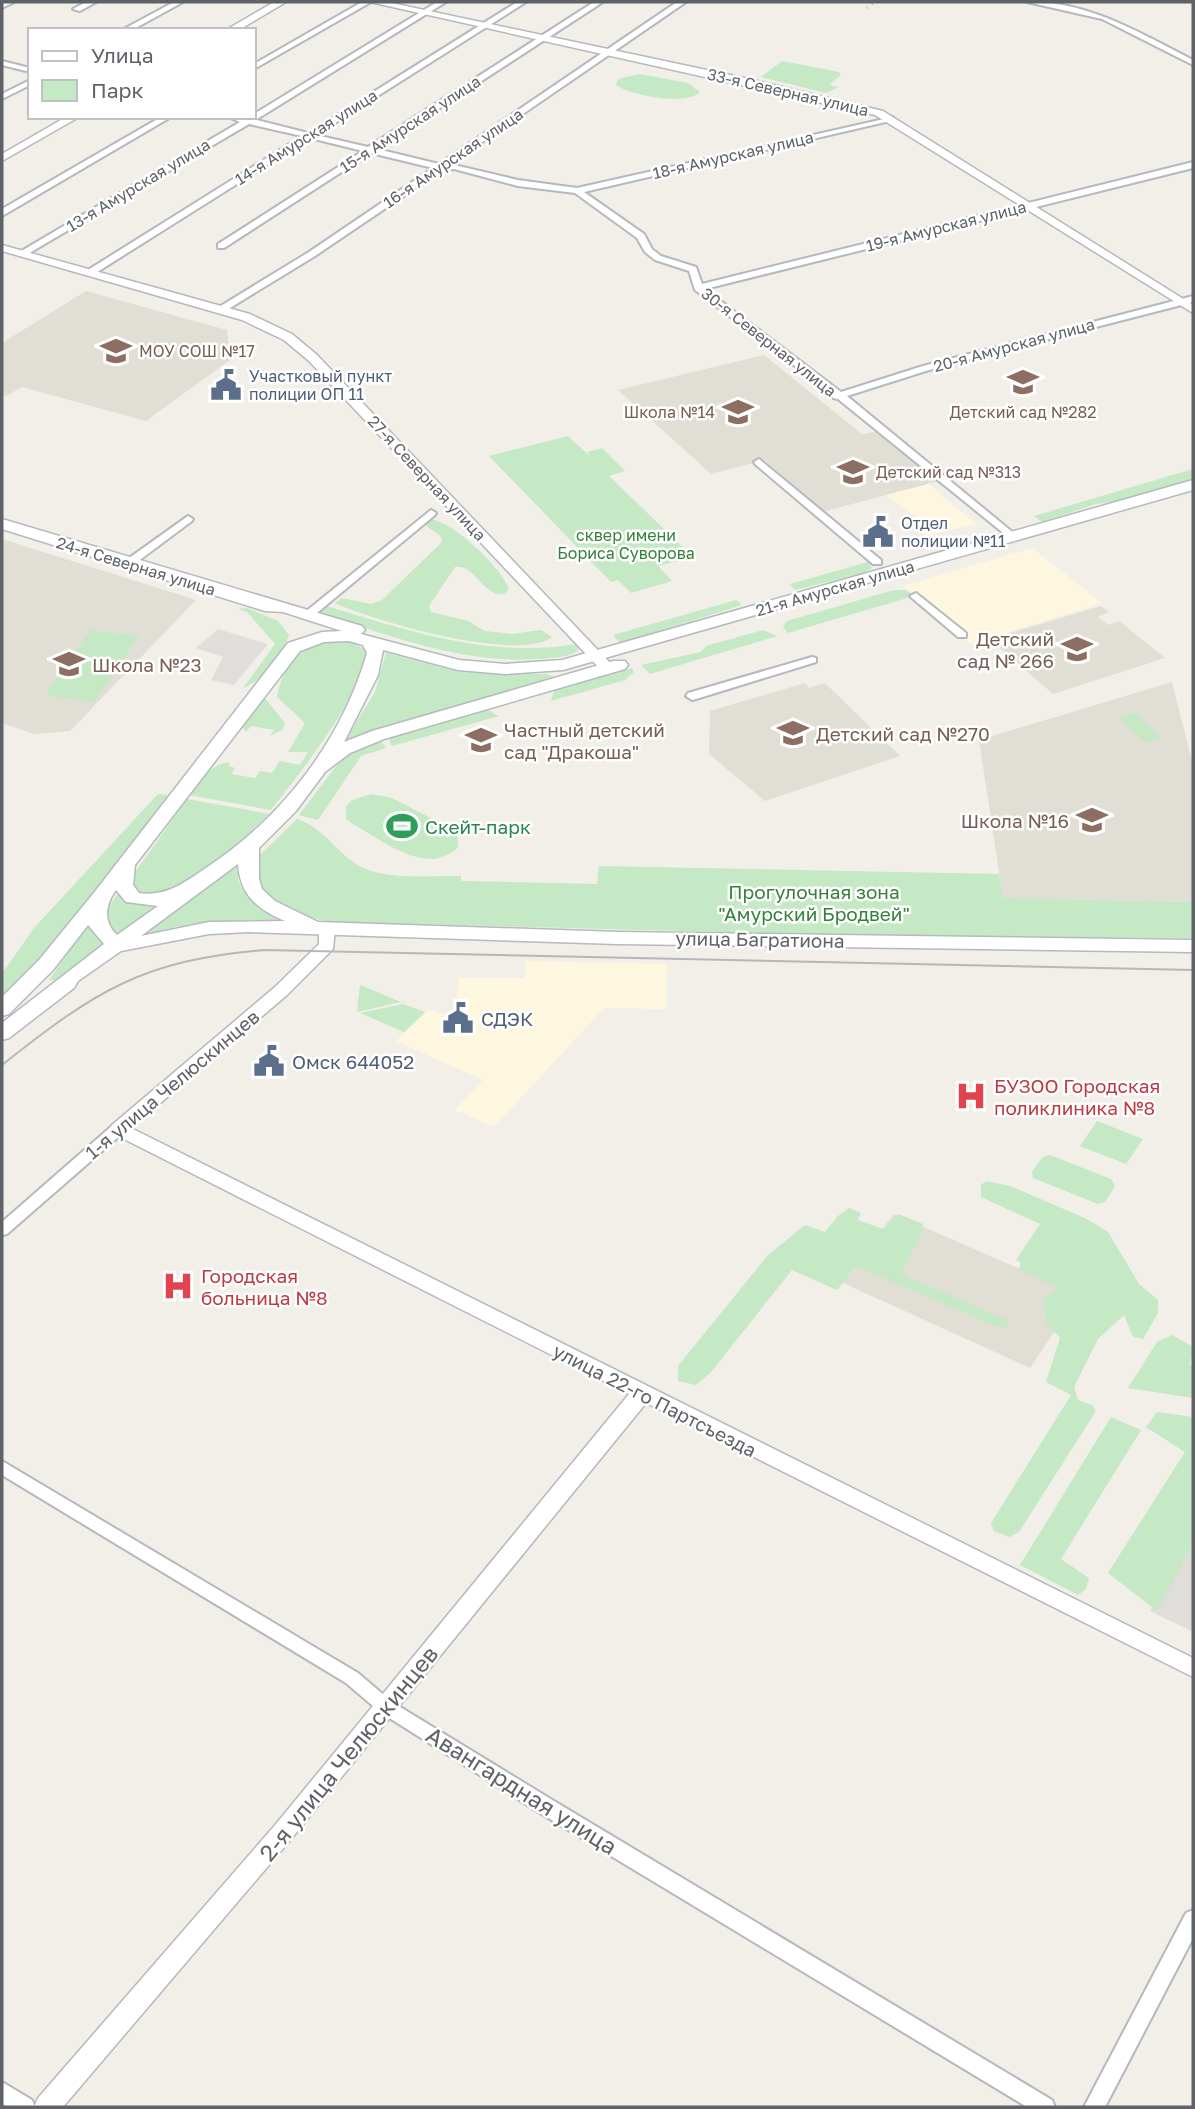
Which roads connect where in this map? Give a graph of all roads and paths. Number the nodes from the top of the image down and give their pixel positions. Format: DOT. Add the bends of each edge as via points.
graph roads {
  1 [pos="10,2"];
  2 [pos="92,2"];
  3 [pos="179,2"];
  4 [pos="281,2"];
  5 [pos="367,2"];
  6 [pos="375,2"];
  7 [pos="442,2"];
  8 [pos="522,2"];
  9 [pos="599,2"];
  10 [pos="682,2"];
  11 [pos="1031,2"];
  12 [pos="2,6"];
  13 [pos="77,9"];
  14 [pos="425,12"];
  15 [pos="484,25"];
  16 [pos="130,28"];
  17 [pos="235,28"];
  18 [pos="544,38"];
  19 [pos="1192,48"];
  20 [pos="608,51"];
  21 [pos="1175,53"];
  22 [pos="2,63"];
  23 [pos="1193,63"];
  24 [pos="256,66"];
  25 [pos="28,70"];
  26 [pos="28,83"];
  27 [pos="2,97"];
  28 [pos="256,115"];
  29 [pos="70,119"];
  30 [pos="164,119"];
  31 [pos="249,119"];
  32 [pos="254,119"];
  33 [pos="890,119"];
  34 [pos="308,135"];
  35 [pos="370,150"];
  36 [pos="2,158"];
  37 [pos="1193,165"];
  38 [pos="441,167"];
  39 [pos="577,191"];
  40 [pos="1028,205"];
  41 [pos="2,213"];
  42 [pos="221,246"];
  43 [pos="2,248"];
  44 [pos="23,253"];
  45 [pos="91,272"];
  46 [pos="698,288"];
  47 [pos="1193,299"];
  48 [pos="1181,302"];
  49 [pos="222,309"];
  50 [pos="1193,310"];
  51 [pos="837,396"];
  52 [pos="760,462"];
  53 [pos="1193,485"];
  54 [pos="1193,496"];
  55 [pos="431,513"];
  56 [pos="188,519"];
  57 [pos="2,524"];
  58 [pos="1012,537"];
  59 [pos="877,562"];
  60 [pos="129,564"];
  61 [pos="916,596"];
  62 [pos="271,607"];
  63 [pos="309,615"];
  64 [pos="962,635"];
  65 [pos="364,638"];
  66 [pos="294,647"];
  67 [pos="812,660"];
  68 [pos="602,663"];
  69 [pos="692,696"];
  70 [pos="318,768"];
  71 [pos="250,847"];
  72 [pos="126,866"];
  73 [pos="189,889"];
  74 [pos="100,898"];
  75 [pos="327,930"];
  76 [pos="119,944"];
  77 [pos="144,944"];
  78 [pos="1193,946"];
  79 [pos="66,983"];
  80 [pos="2,1009"];
  81 [pos="2,1033"];
  82 [pos="118,1129"];
  83 [pos="2,1230"];
  84 [pos="642,1393"];
  85 [pos="2,1468"];
  86 [pos="1193,1668"];
  87 [pos="386,1707"];
  88 [pos="1193,1919"];
  89 [pos="2,2092"];
  90 [pos="25,2107"];
  91 [pos="47,2107"];
  92 [pos="1045,2107"];
  93 [pos="1094,2107"];
  1 -- 12 [label="street"];
  2 -- 13 [label="street"];
  3 -- 16 [label="street"];
  4 -- 17 [label="street"];
  5 -- 24 [label="street"];
  6 -- 14 [label="street, 33-я Северная улица"];
  7 -- 14 [label="street, 13-я Амурская улица"];
  8 -- 15 [label="street, 14-я Амурская улица"];
  9 -- 18 [label="street, 15-я Амурская улица"];
  10 -- 20 [label="street, 16-я Амурская улица"];
  11 -- 21 [label="street" via="1104,17"];
  14 -- 15 [label="street, 33-я Северная улица"];
  14 -- 28 [label="street, 13-я Амурская улица"];
  15 -- 18 [label="street, 33-я Северная улица"];
  15 -- 34 [label="street, 14-я Амурская улица"];
  18 -- 20 [label="street, 33-я Северная улица"];
  18 -- 35 [label="street, 15-я Амурская улица"];
  19 -- 21 [label="street"];
  20 -- 33 [label="street, 33-я Северная улица" via="831,100"];
  20 -- 38 [label="street, 16-я Амурская улица"];
  21 -- 23 [label="street"];
  22 -- 25 [label="street"];
  26 -- 27 [label="street"];
  29 -- 36 [label="street"];
  30 -- 41 [label="street"];
  31 -- 44 [label="street, 13-я Амурская улица"];
  32 -- 34 [label="street, 30-я Северная улица"];
  33 -- 39 [label="street, 18-я Амурская улица"];
  33 -- 40 [label="street, 33-я Северная улица"];
  34 -- 35 [label="street, 30-я Северная улица"];
  34 -- 45 [label="street, 14-я Амурская улица"];
  35 -- 38 [label="street, 30-я Северная улица"];
  35 -- 42 [label="street, 15-я Амурская улица"];
  37 -- 40 [label="street, 19-я Амурская улица"];
  38 -- 39 [label="street, 30-я Северная улица"];
  38 -- 49 [label="street, 16-я Амурская улица"];
  39 -- 46 [label="street, 30-я Северная улица" via="641,236 658,258 693,269"];
  40 -- 46 [label="street, 19-я Амурская улица"];
  40 -- 48 [label="street, 33-я Северная улица"];
  43 -- 44 [label="street, 27-я Северная улица"];
  44 -- 45 [label="street, 27-я Северная улица"];
  45 -- 49 [label="street, 27-я Северная улица"];
  46 -- 51 [label="street, 30-я Северная улица"];
  47 -- 48 [label="street, 20-я Амурская улица"];
  48 -- 50 [label="street, 33-я Северная улица"];
  48 -- 51 [label="street, 20-я Амурская улица" via="926,368"];
  49 -- 68 [label="street, 27-я Северная улица" via="269,326 313,358"];
  51 -- 58 [label="street, 30-я Северная улица"];
  52 -- 59 [label="street"];
  53 -- 58 [label="main road, 21-я Амурская улица"];
  54 -- 68 [label="main road, 21-я Амурская улица" via="634,661"];
  55 -- 63 [label="street"];
  56 -- 60 [label="street"];
  57 -- 60 [label="main road, 24-я Северная улица"];
  58 -- 68 [label="main road, 21-я Амурская улица"];
  60 -- 62 [label="main road, 24-я Северная улица"];
  61 -- 64 [label="street"];
  62 -- 63 [label="main road, 24-я Северная улица"];
  62 -- 66 [label="main road" via="293,629"];
  63 -- 65 [label="main road, 24-я Северная улица" via="358,630"];
  65 -- 66 [label="main road" via="322,636"];
  65 -- 68 [label="main road, 24-я Северная улица" via="426,659 482,668"];
  65 -- 70 [label="main road" via="376,648 372,670"];
  66 -- 72 [label="main road"];
  67 -- 69 [label="street"];
  68 -- 70 [label="main road" via="378,735 344,749"];
  70 -- 71 [label="main road" via="274,825"];
  71 -- 73 [label="main road"];
  71 -- 75 [label="main road" via="247,879 255,893 280,912"];
  72 -- 73 [label="main road" via="123,886 133,898 154,901"];
  72 -- 74 [label="main road"];
  73 -- 76 [label="main road"];
  74 -- 76 [label="main road" via="99,929"];
  74 -- 80 [label="main road" via="46,965"];
  75 -- 77 [label="main road, улица Багратиона" via="230,926"];
  75 -- 78 [label="main road, улица Багратиона"];
  75 -- 82 [label="street, 1-я улица Челюскинцев" via="327,945 298,975"];
  76 -- 77 [label="main road"];
  76 -- 79 [label="main road"];
  77 -- 79 [label="main road" via="79,981"];
  79 -- 81 [label="main road"];
  82 -- 83 [label="street, 1-я улица Челюскинцев"];
  82 -- 84 [label="street, улица 22-го Партсъезда"];
  84 -- 86 [label="street, улица 22-го Партсъезда"];
  84 -- 87 [label="street, 2-я улица Челюскинцев"];
  85 -- 87 [label="street, Авангардная улица" via="352,1678"];
  87 -- 91 [label="street, 2-я улица Челюскинцев"];
  87 -- 92 [label="street, Авангардная улица"];
  88 -- 93 [label="street"];
  89 -- 90 [label="street"];
}
